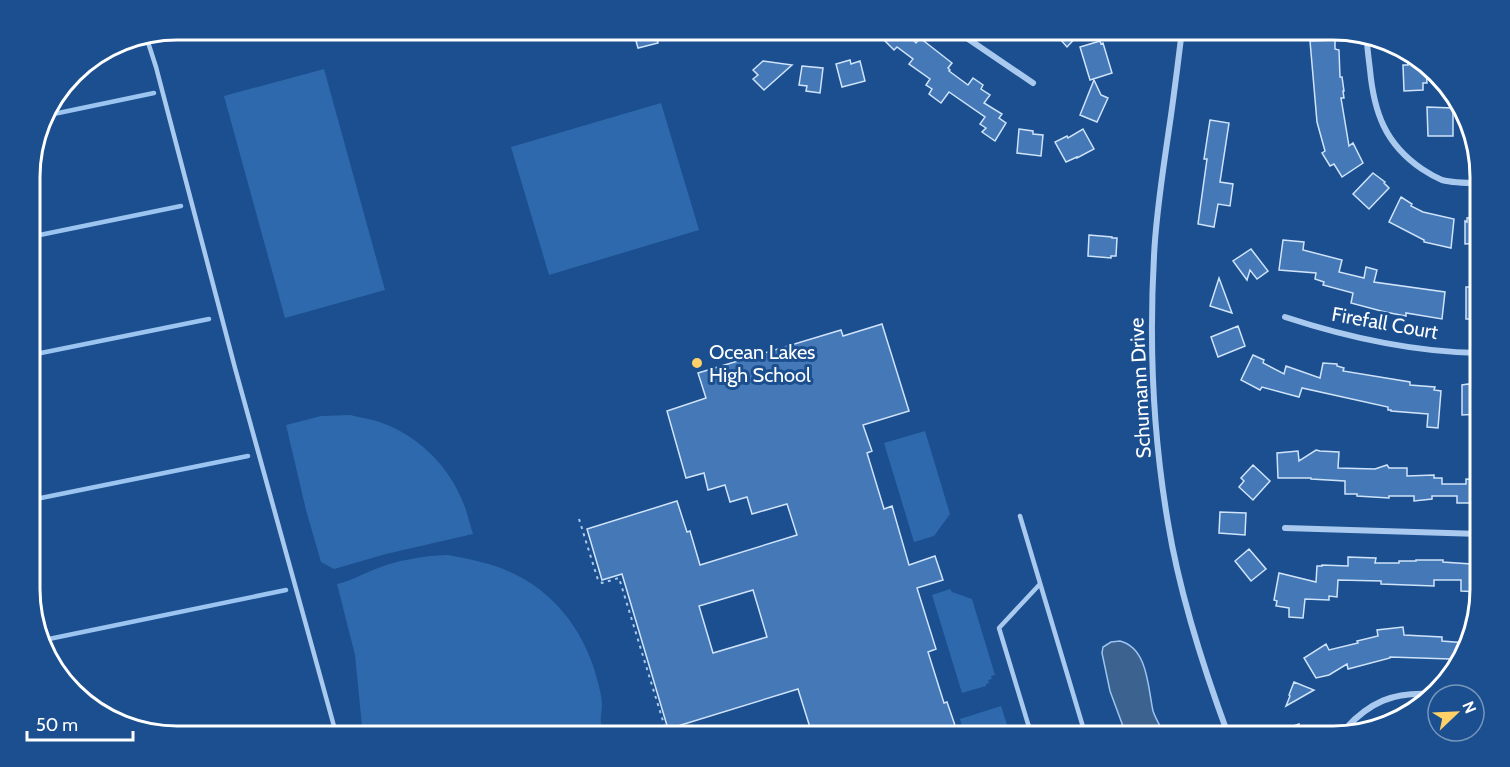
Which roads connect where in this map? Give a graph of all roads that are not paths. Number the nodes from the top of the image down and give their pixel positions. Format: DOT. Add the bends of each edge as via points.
graph roads {
  1 [pos="970,40"];
  2 [pos="1181,40"];
  3 [pos="148,44"];
  4 [pos="1368,45"];
  5 [pos="1033,83"];
  6 [pos="1470,182"];
  7 [pos="1285,317"];
  8 [pos="1470,352"];
  9 [pos="1020,516"];
  10 [pos="1285,528"];
  11 [pos="1470,534"];
  12 [pos="1040,584"];
  13 [pos="1420,694"];
  14 [pos="1349,725"];
  15 [pos="334,726"];
  16 [pos="1029,726"];
  17 [pos="1083,726"];
  18 [pos="1225,726"];
  1 -- 5 [label="street"];
  2 -- 18 [label="street, Schumann Drive" via="1154,254 1152,355 1156,431 1179,575 1196,643"];
  3 -- 15 [label="lane"];
  4 -- 6 [label="street" via="1372,95 1390,137 1413,163 1429,174 1443,180"];
  7 -- 8 [label="street, Firefall Court" via="1359,338"];
  9 -- 12 [label="lane"];
  10 -- 11 [label="street"];
  12 -- 16 [label="lane" via="999,628"];
  12 -- 17 [label="lane"];
  13 -- 14 [label="street" via="1383,700"];
}
